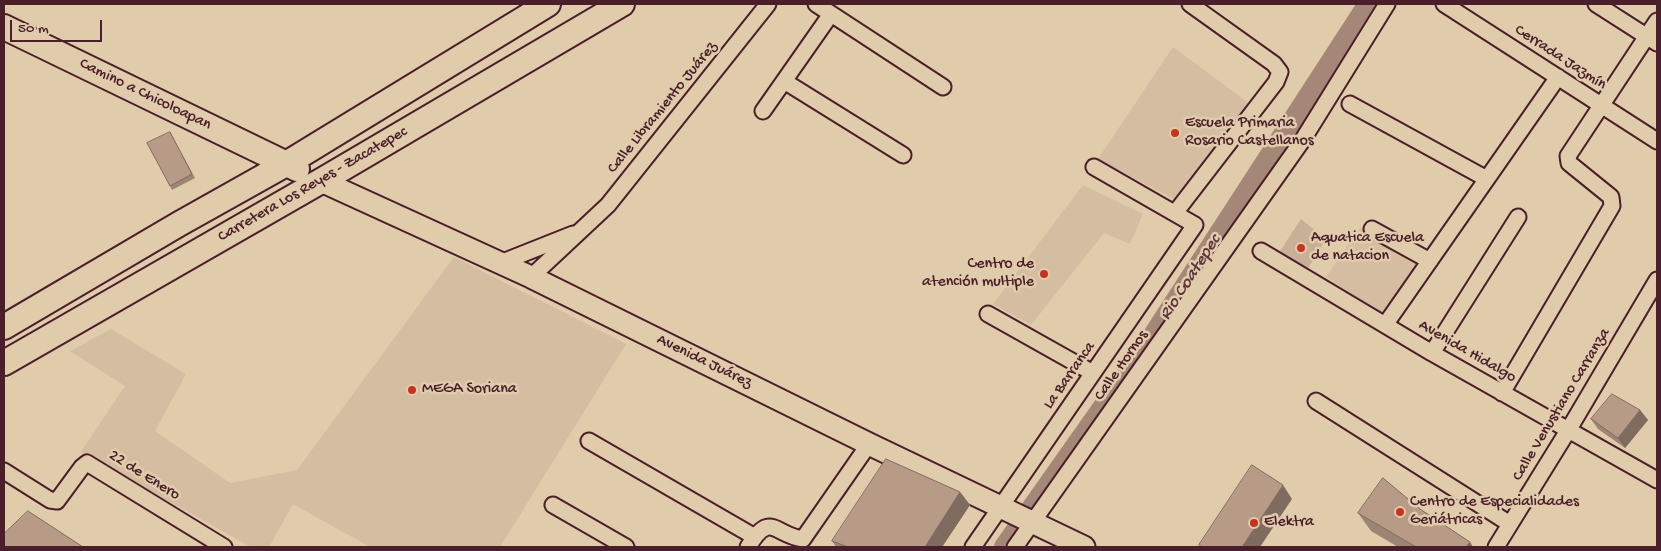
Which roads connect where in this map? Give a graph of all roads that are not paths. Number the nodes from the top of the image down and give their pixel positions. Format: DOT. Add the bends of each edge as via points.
graph roads {
  1 [pos="548,4"];
  2 [pos="622,4"];
  3 [pos="768,4"];
  4 [pos="816,4"];
  5 [pos="1190,4"];
  6 [pos="1387,4"];
  7 [pos="1444,4"];
  8 [pos="1596,4"];
  9 [pos="831,14"];
  10 [pos="1657,21"];
  11 [pos="4,27"];
  12 [pos="1653,39"];
  13 [pos="1558,77"];
  14 [pos="784,81"];
  15 [pos="944,86"];
  16 [pos="1350,104"];
  17 [pos="1602,106"];
  18 [pos="763,111"];
  19 [pos="1657,141"];
  20 [pos="903,155"];
  21 [pos="286,164"];
  22 [pos="1094,168"];
  23 [pos="1487,179"];
  24 [pos="322,181"];
  25 [pos="1176,213"];
  26 [pos="1518,217"];
  27 [pos="1372,229"];
  28 [pos="581,231"];
  29 [pos="1261,251"];
  30 [pos="1430,261"];
  31 [pos="500,263"];
  32 [pos="531,277"];
  33 [pos="1657,280"];
  34 [pos="988,314"];
  35 [pos="1385,325"];
  36 [pos="4,327"];
  37 [pos="1432,353"];
  38 [pos="4,363"];
  39 [pos="1093,373"];
  40 [pos="1502,393"];
  41 [pos="1316,401"];
  42 [pos="1569,429"];
  43 [pos="589,441"];
  44 [pos="869,444"];
  45 [pos="4,471"];
  46 [pos="1657,480"];
  47 [pos="552,505"];
  48 [pos="1019,515"];
  49 [pos="1510,524"];
  50 [pos="751,542"];
  51 [pos="224,547"];
  52 [pos="626,547"];
  53 [pos="974,547"];
  54 [pos="1015,547"];
  55 [pos="1084,547"];
  56 [pos="1496,547"];
  1 -- 21 [label="main road, Carretera Los Reyes - Zacatepec"];
  2 -- 24 [label="main road, Carretera Los Reyes - Zacatepec"];
  3 -- 28 [label="street, Calle Libramiento Juárez" via="608,204"];
  4 -- 9 [label="street"];
  5 -- 25 [label="street" via="1274,64 1280,72 1276,82"];
  6 -- 48 [label="street, Calle Hornos" via="1302,141"];
  7 -- 13 [label="street, Cerrada Jazmín"];
  8 -- 12 [label="street"];
  9 -- 14 [label="street"];
  9 -- 15 [label="street"];
  10 -- 12 [label="street"];
  11 -- 21 [label="main road, Camino a Chicoloapan"];
  12 -- 17 [label="street"];
  13 -- 17 [label="street, Cerrada Jazmín"];
  13 -- 23 [label="street"];
  14 -- 18 [label="street"];
  14 -- 20 [label="street"];
  16 -- 23 [label="street"];
  17 -- 19 [label="street, Cerrada Jazmín"];
  17 -- 40 [label="street" via="1568,156 1569,163 1610,197 1612,206"];
  21 -- 24 [label="main road, Camino a Chicoloapan"];
  21 -- 36 [label="main road, Carretera Los Reyes - Zacatepec"];
  22 -- 25 [label="street"];
  23 -- 30 [label="street"];
  24 -- 31 [label="street, Avenida Juárez"];
  24 -- 38 [label="main road, Carretera Los Reyes - Zacatepec"];
  25 -- 39 [label="street, La Barranca" via="1195,225"];
  26 -- 37 [label="street"];
  27 -- 30 [label="street"];
  28 -- 31 [label="street, Calle Libramiento Juárez"];
  28 -- 32 [label="street, Calle Libramiento Juárez"];
  29 -- 35 [label="street, Avenida Hidalgo"];
  30 -- 35 [label="street"];
  31 -- 32 [label="street, Avenida Juárez"];
  32 -- 44 [label="street, Avenida Juárez"];
  33 -- 42 [label="street, Calle Venustiano Carranza"];
  34 -- 39 [label="street"];
  35 -- 37 [label="street, Avenida Hidalgo"];
  37 -- 40 [label="street, Avenida Hidalgo"];
  39 -- 48 [label="street, La Barranca"];
  40 -- 42 [label="street, Avenida Hidalgo"];
  41 -- 49 [label="street"];
  42 -- 46 [label="street, Avenida Hidalgo"];
  42 -- 49 [label="street, Calle Venustiano Carranza"];
  43 -- 50 [label="street"];
  44 -- 48 [label="street, Avenida Juárez"];
  44 -- 50 [label="street" via="803,540 769,526"];
  45 -- 51 [label="street, 22 de Enero" via="56,501 82,466 88,463"];
  47 -- 52 [label="street"];
  48 -- 53 [label="street, La Barranca"];
  48 -- 54 [label="street, Calle Hornos"];
  48 -- 55 [label="street, Avenida Juárez"];
  49 -- 56 [label="street, Calle Venustiano Carranza"];
}
